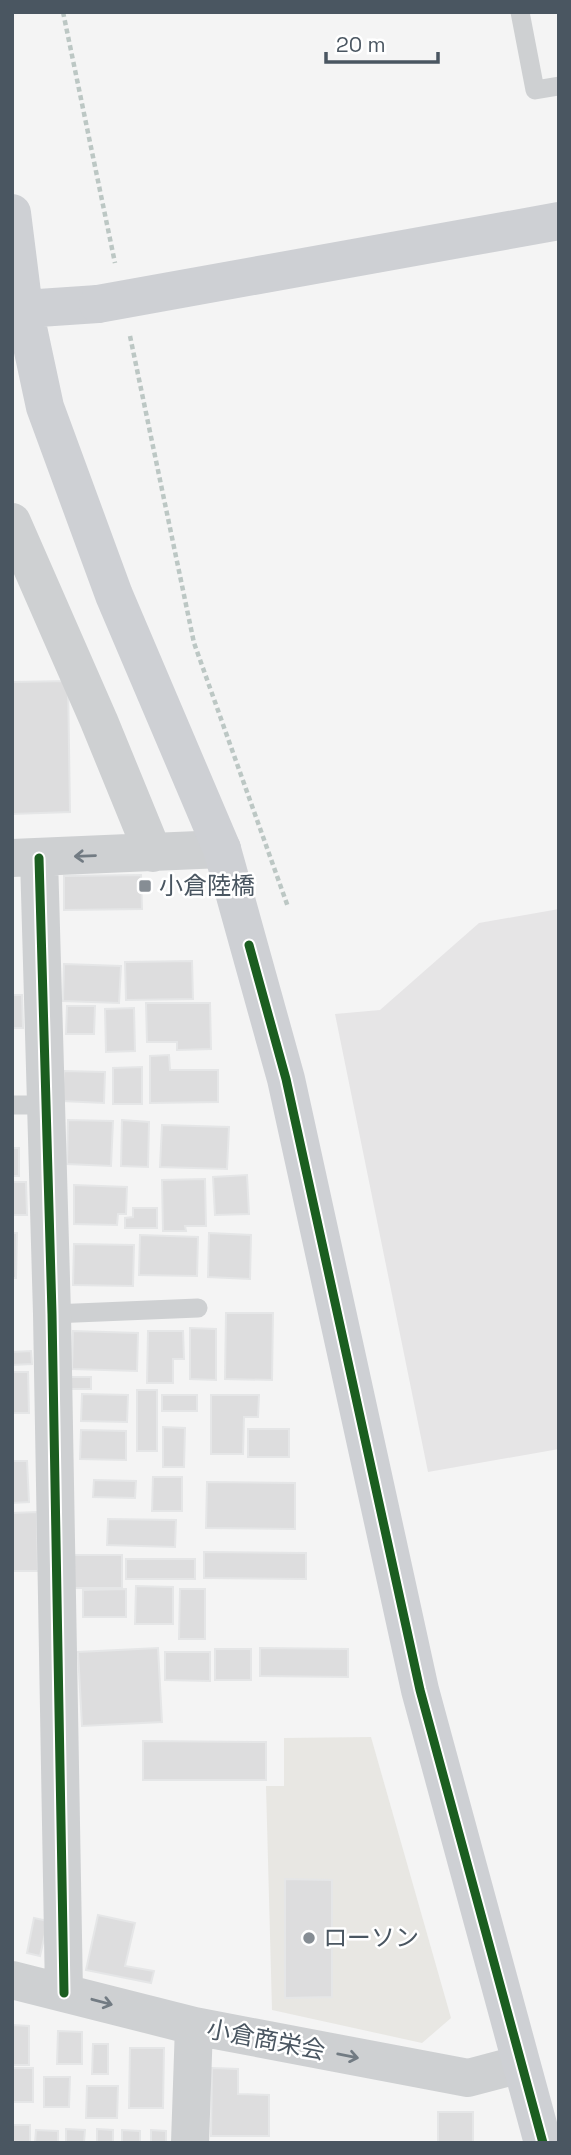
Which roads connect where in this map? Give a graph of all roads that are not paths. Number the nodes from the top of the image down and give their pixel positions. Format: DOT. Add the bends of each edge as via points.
graph roads {
  1 [pos="520,12"];
  2 [pos="559,86"];
  3 [pos="12,213"];
  4 [pos="559,221"];
  5 [pos="24,309"];
  6 [pos="12,522"];
  7 [pos="222,849"];
  8 [pos="153,853"];
  9 [pos="26,858"];
  10 [pos="29,1105"];
  11 [pos="198,1308"];
  12 [pos="52,1314"];
  13 [pos="12,1980"];
  14 [pos="64,1993"];
  15 [pos="194,2026"];
  16 [pos="521,2064"];
  17 [pos="190,2143"];
  18 [pos="543,2143"];
  1 -- 2 [label="lane" via="535,90"];
  3 -- 5 [label="street"];
  4 -- 5 [label="street, bridge" via="108,289"];
  5 -- 7 [label="street" via="49,420 114,595"];
  6 -- 8 [label="street"];
  7 -- 8 [label="street"];
  7 -- 16 [label="street" via="286,1079 420,1690"];
  8 -- 9 [label="street, one-way"];
  9 -- 10 [label="street"];
  10 -- 12 [label="street"];
  11 -- 12 [label="lane"];
  12 -- 14 [label="street"];
  13 -- 14 [label="street, 小倉商栄会"];
  14 -- 15 [label="street, 小倉商栄会, one-way"];
  15 -- 16 [label="street, 小倉商栄会, one-way" via="468,2078"];
  15 -- 17 [label="street"];
  16 -- 18 [label="street"];
}
